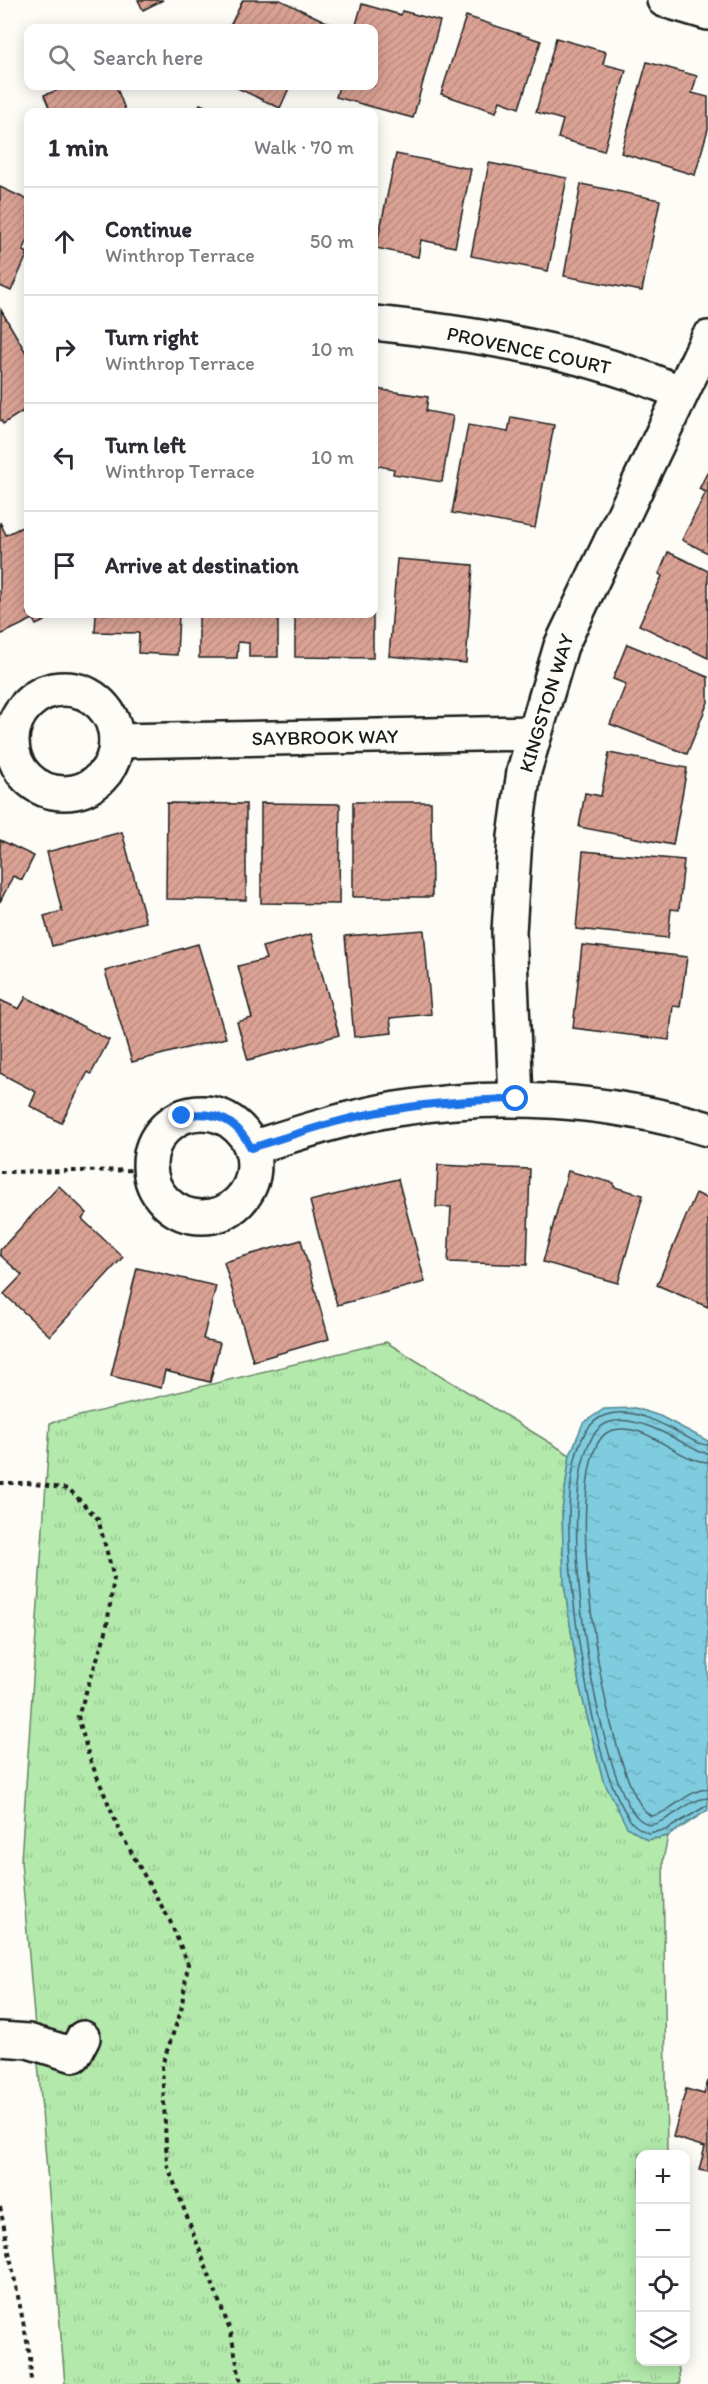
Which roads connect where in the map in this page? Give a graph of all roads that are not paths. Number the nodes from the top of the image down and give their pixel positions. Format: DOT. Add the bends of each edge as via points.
graph roads {
  1 [pos="664,0"];
  2 [pos="708,13"];
  3 [pos="378,324"];
  4 [pos="708,338"];
  5 [pos="681,393"];
  6 [pos="534,733"];
  7 [pos="116,741"];
  8 [pos="516,1099"];
  9 [pos="708,1129"];
  10 [pos="251,1148"];
  11 [pos="83,2038"];
  12 [pos="0,2039"];
  1 -- 2 [label="street"];
  3 -- 5 [label="street, PROVENCE COURT" via="517,344 637,373"];
  4 -- 5 [label="street, KINGSTON WAY"];
  5 -- 6 [label="street, KINGSTON WAY" via="561,646"];
  6 -- 7 [label="street, SAYBROOK WAY"];
  6 -- 8 [label="street, KINGSTON WAY" via="524,771 517,826 509,932"];
  8 -- 9 [label="street" via="610,1108"];
  8 -- 10 [label="street" via="396,1109"];
  10 -- 10 [label="street" via="251,1182 243,1198 229,1210 213,1216 179,1212 154,1187 150,1153 167,1125 182,1116 215,1114 243,1133"];
  11 -- 12 [label="street" via="74,2055 28,2041"];
}
